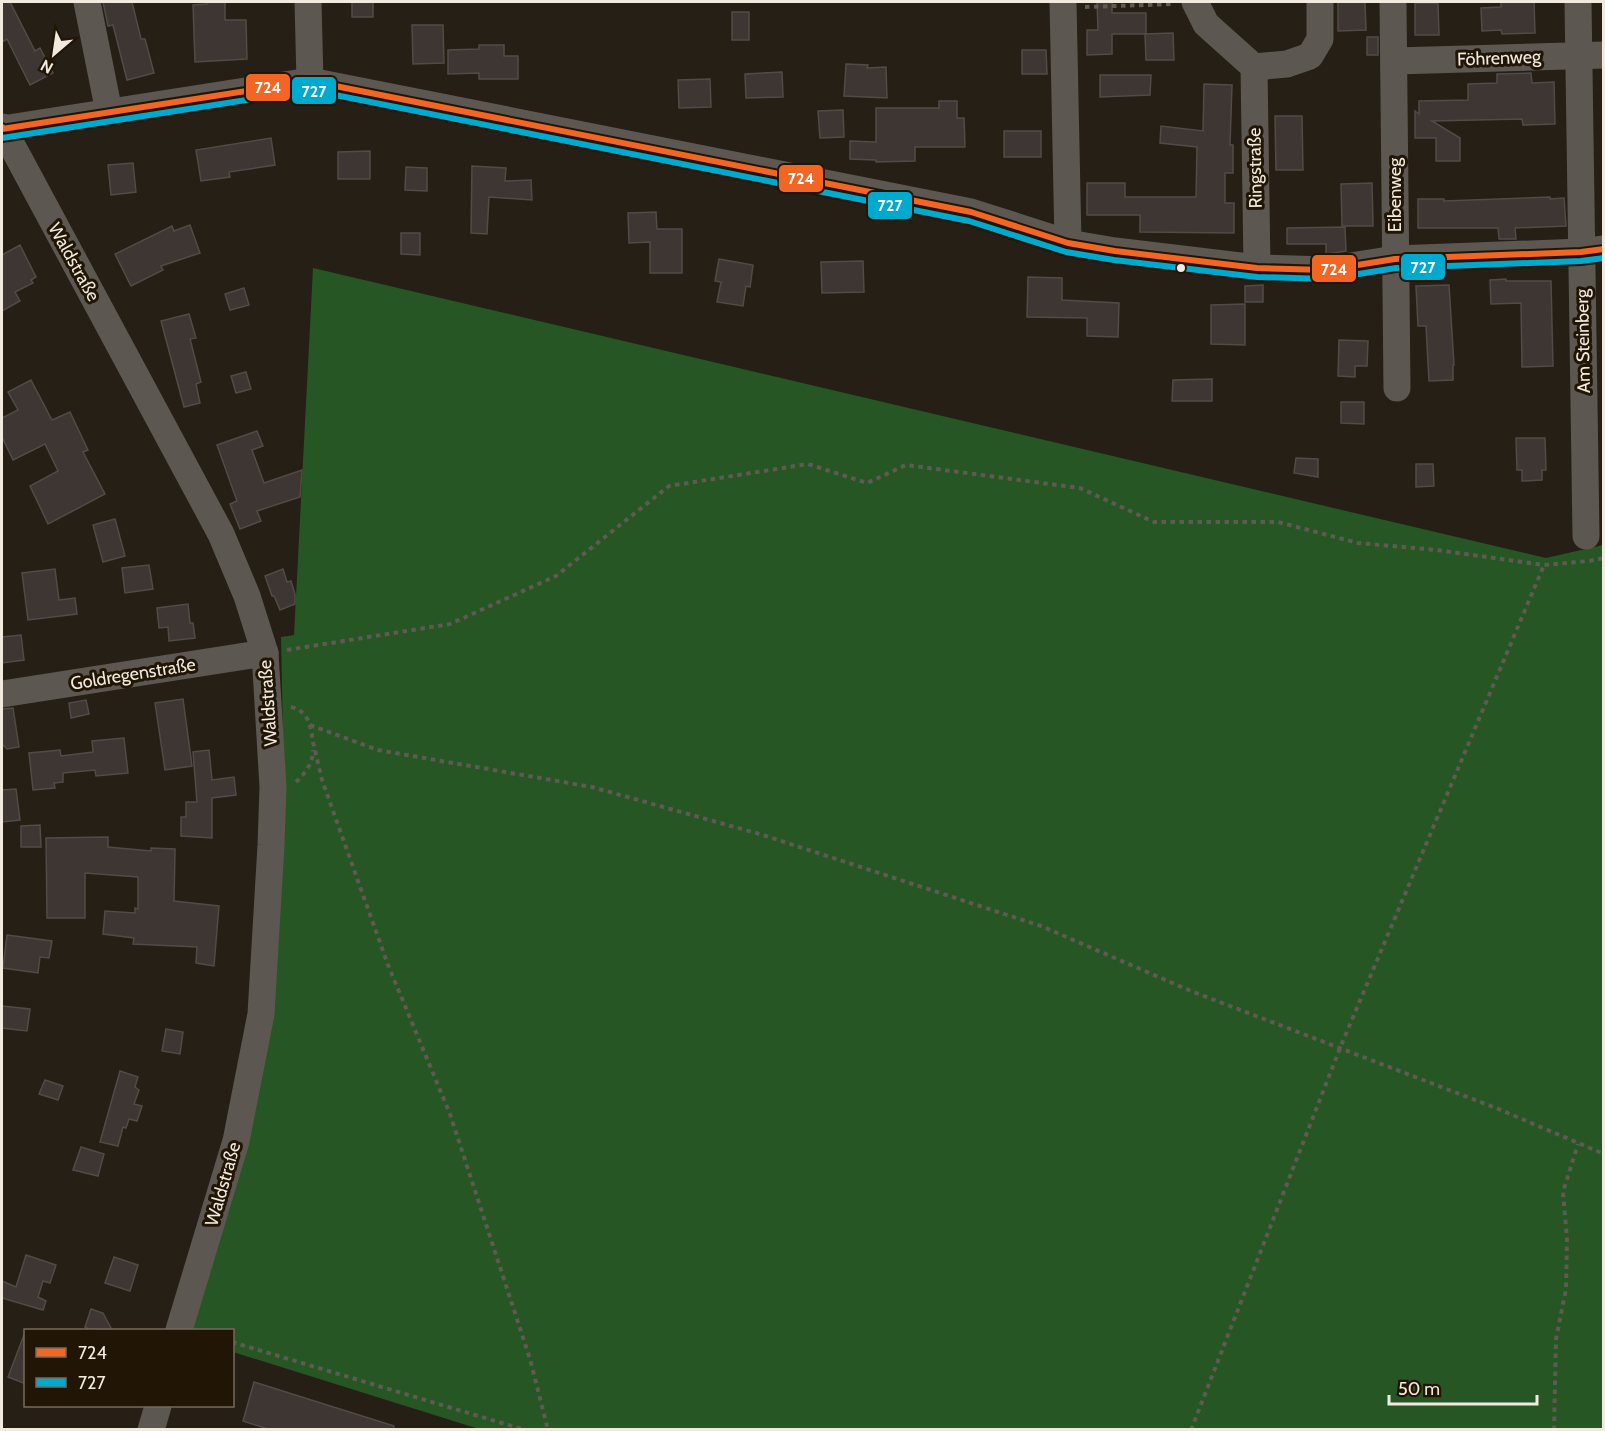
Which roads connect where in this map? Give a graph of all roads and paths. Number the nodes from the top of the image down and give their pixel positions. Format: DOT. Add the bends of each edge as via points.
graph roads {
  1 [pos="87,2"];
  2 [pos="308,2"];
  3 [pos="1196,2"];
  4 [pos="1320,2"];
  5 [pos="1393,2"];
  6 [pos="1578,2"];
  7 [pos="1063,5"];
  8 [pos="1591,55"];
  9 [pos="1395,62"];
  10 [pos="1254,67"];
  11 [pos="310,81"];
  12 [pos="109,112"];
  13 [pos="2,128"];
  14 [pos="1068,243"];
  15 [pos="1592,250"];
  16 [pos="1395,259"];
  17 [pos="1257,268"];
  18 [pos="1397,388"];
  19 [pos="1586,536"];
  20 [pos="1604,558"];
  21 [pos="1544,566"];
  22 [pos="265,653"];
  23 [pos="2,694"];
  24 [pos="269,710"];
  25 [pos="310,725"];
  26 [pos="313,742"];
  27 [pos="273,787"];
  28 [pos="1340,1048"];
  29 [pos="1578,1144"];
  30 [pos="1604,1154"];
  31 [pos="179,1329"];
  32 [pos="234,1343"];
  33 [pos="158,1407"];
  34 [pos="150,1430"];
  35 [pos="525,1430"];
  36 [pos="548,1430"];
  37 [pos="1191,1430"];
  38 [pos="1554,1430"];
  1 -- 12 [label="street"];
  2 -- 11 [label="street"];
  3 -- 7 [label="path"];
  3 -- 10 [label="street" via="1206,24"];
  4 -- 10 [label="street" via="1320,39 1310,56 1287,64"];
  5 -- 9 [label="street, Eibenweg"];
  6 -- 8 [label="street, Am Steinberg"];
  7 -- 14 [label="street"];
  8 -- 9 [label="street, Föhrenweg"];
  8 -- 15 [label="street, Am Steinberg"];
  9 -- 16 [label="street, Eibenweg"];
  10 -- 17 [label="street, Ringstraße"];
  11 -- 12 [label="street"];
  11 -- 14 [label="street" via="971,212"];
  12 -- 13 [label="street"];
  13 -- 22 [label="street, Waldstraße" via="221,534"];
  14 -- 17 [label="street"];
  15 -- 16 [label="street"];
  15 -- 19 [label="street, Am Steinberg"];
  16 -- 17 [label="street" via="1326,270"];
  16 -- 18 [label="street, Eibenweg"];
  20 -- 21 [label="path"];
  21 -- 22 [label="path" via="1437,549 1358,543 1278,522 1154,522 1080,488 906,465 867,483 808,464 669,486 556,576 450,624"];
  21 -- 28 [label="path"];
  22 -- 23 [label="street, Goldregenstraße"];
  22 -- 24 [label="street, Waldstraße"];
  24 -- 25 [label="path" via="285,705 298,708"];
  24 -- 27 [label="street, Waldstraße"];
  25 -- 26 [label="path"];
  25 -- 28 [label="path" via="378,750 591,787 763,835 1041,926 1191,991"];
  26 -- 27 [label="path" via="313,759 306,772 284,789"];
  26 -- 36 [label="path" via="322,780 388,965 450,1114 530,1359"];
  27 -- 31 [label="street, Waldstraße" via="261,1014 236,1141"];
  28 -- 29 [label="path"];
  28 -- 37 [label="path"];
  29 -- 30 [label="path"];
  29 -- 38 [label="path" via="1563,1192 1568,1240 1566,1289 1556,1339"];
  32 -- 35 [label="path"];
  33 -- 34 [label="street"];
}
